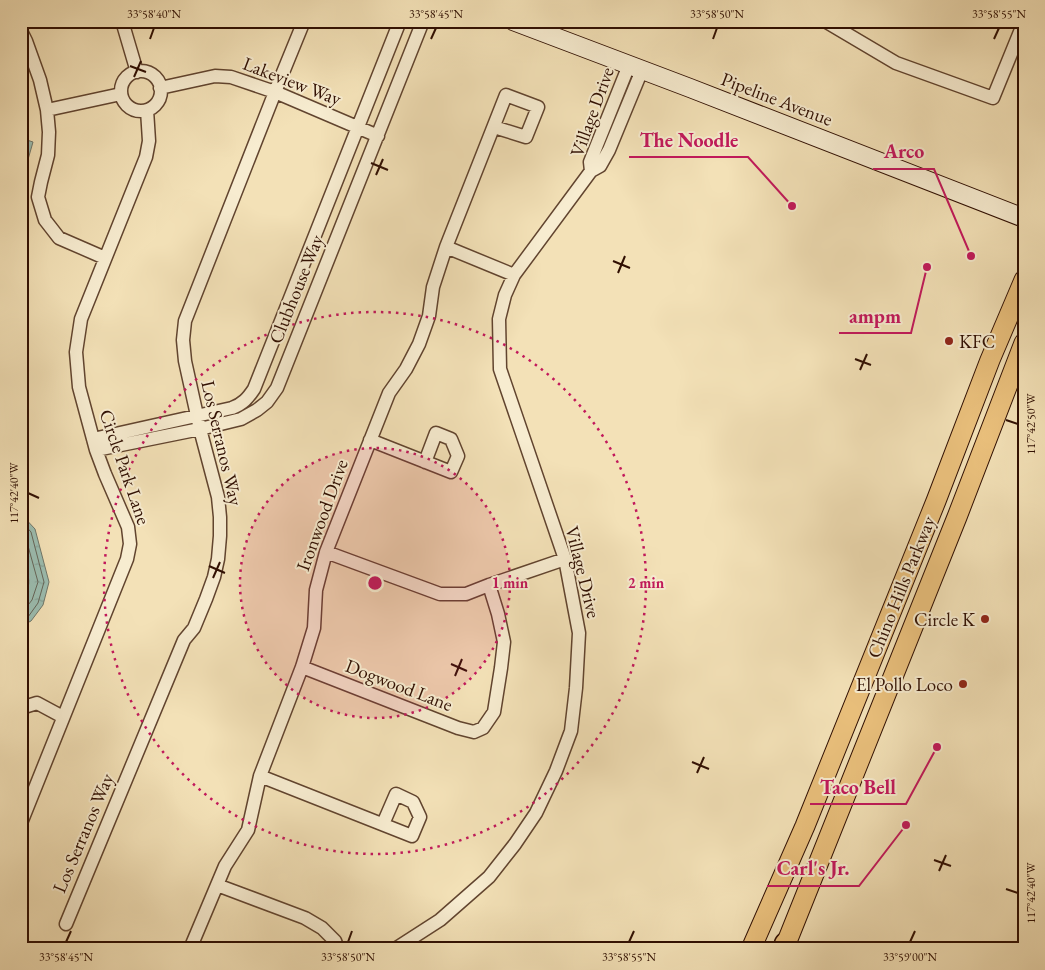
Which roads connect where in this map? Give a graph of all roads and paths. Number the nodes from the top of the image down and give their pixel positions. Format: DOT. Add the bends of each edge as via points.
graph roads {
  1 [pos="122,21"];
  2 [pos="304,21"];
  3 [pos="400,21"];
  4 [pos="423,21"];
  5 [pos="513,21"];
  6 [pos="825,21"];
  7 [pos="1024,22"];
  8 [pos="21,31"];
  9 [pos="635,68"];
  10 [pos="137,72"];
  11 [pos="160,88"];
  12 [pos="275,92"];
  13 [pos="121,94"];
  14 [pos="612,109"];
  15 [pos="47,110"];
  16 [pos="147,110"];
  17 [pos="625,113"];
  18 [pos="494,127"];
  19 [pos="358,128"];
  20 [pos="378,136"];
  21 [pos="591,171"];
  22 [pos="1024,218"];
  23 [pos="446,247"];
  24 [pos="105,258"];
  25 [pos="514,274"];
  26 [pos="1024,280"];
  27 [pos="1024,343"];
  28 [pos="197,416"];
  29 [pos="200,429"];
  30 [pos="370,440"];
  31 [pos="94,444"];
  32 [pos="425,462"];
  33 [pos="326,552"];
  34 [pos="565,559"];
  35 [pos="489,585"];
  36 [pos="302,667"];
  37 [pos="21,708"];
  38 [pos="63,717"];
  39 [pos="260,776"];
  40 [pos="21,823"];
  41 [pos="383,824"];
  42 [pos="218,884"];
  43 [pos="66,924"];
  44 [pos="786,947"];
  45 [pos="190,949"];
  46 [pos="338,949"];
  47 [pos="395,949"];
  48 [pos="751,949"];
  1 -- 10 [label="street"];
  2 -- 12 [label="street, Los Serranos Way"];
  3 -- 19 [label="street, Clubhouse Way"];
  4 -- 20 [label="street, Clubhouse Way"];
  5 -- 9 [label="main road, Pipeline Avenue"];
  6 -- 7 [label="street" via="896,63 993,98"];
  8 -- 15 [label="street"];
  9 -- 14 [label="street, Village Drive"];
  9 -- 17 [label="street, Village Drive"];
  9 -- 22 [label="main road, Pipeline Avenue"];
  10 -- 11 [label="street" via="152,75"];
  10 -- 13 [label="street" via="122,84"];
  11 -- 12 [label="street, Lakeview Way" via="223,76"];
  11 -- 16 [label="street" via="156,104"];
  12 -- 19 [label="street, Lakeview Way"];
  12 -- 28 [label="street, Los Serranos Way" via="186,321 183,340 185,361"];
  13 -- 15 [label="street"];
  13 -- 16 [label="street" via="130,108"];
  14 -- 17 [label="street"];
  14 -- 21 [label="street, Village Drive" via="590,162"];
  15 -- 24 [label="street" via="48,155 38,197 44,220 59,238"];
  16 -- 24 [label="street, Circle Park Lane" via="149,140 146,157"];
  17 -- 21 [label="street, Village Drive" via="600,166"];
  18 -- 23 [label="street, Ironwood Drive"];
  19 -- 20 [label="street, Lakeview Way"];
  19 -- 28 [label="street, Clubhouse Way" via="254,389 239,406"];
  20 -- 29 [label="street, Clubhouse Way" via="277,388 267,402 249,415"];
  21 -- 25 [label="street, Village Drive"];
  23 -- 25 [label="street"];
  23 -- 30 [label="street, Ironwood Drive" via="419,344 389,393"];
  24 -- 31 [label="street, Circle Park Lane" via="81,319 76,352 79,387"];
  25 -- 34 [label="street, Village Drive" via="499,319 500,369"];
  26 -- 48 [label="main road, Chino Hills Parkway" via="805,826"];
  27 -- 44 [label="main road, Chino Hills Parkway"];
  28 -- 29 [label="street, Los Serranos Way"];
  28 -- 31 [label="street, Clubhouse Way"];
  29 -- 31 [label="street, Clubhouse Way"];
  29 -- 43 [label="street, Los Serranos Way" via="220,516 214,577 194,628 184,640"];
  30 -- 32 [label="street"];
  30 -- 33 [label="street, Ironwood Drive"];
  31 -- 38 [label="street, Circle Park Lane" via="128,528 130,544 127,559"];
  33 -- 35 [label="street" via="440,594 466,594"];
  33 -- 36 [label="street, Ironwood Drive" via="316,590 314,628"];
  34 -- 35 [label="street"];
  34 -- 47 [label="street, Village Drive" via="579,633 571,731 556,771 536,813 489,877 440,920"];
  35 -- 36 [label="street, Dogwood Lane" via="504,642 494,712 483,728 474,732"];
  36 -- 39 [label="street, Ironwood Drive"];
  37 -- 38 [label="street" via="37,703"];
  38 -- 40 [label="street, Circle Park Lane"];
  39 -- 41 [label="street"];
  39 -- 42 [label="street, Ironwood Drive" via="248,830 225,866"];
  42 -- 45 [label="street, Ironwood Drive"];
  42 -- 46 [label="street" via="305,918 322,928"];
}
